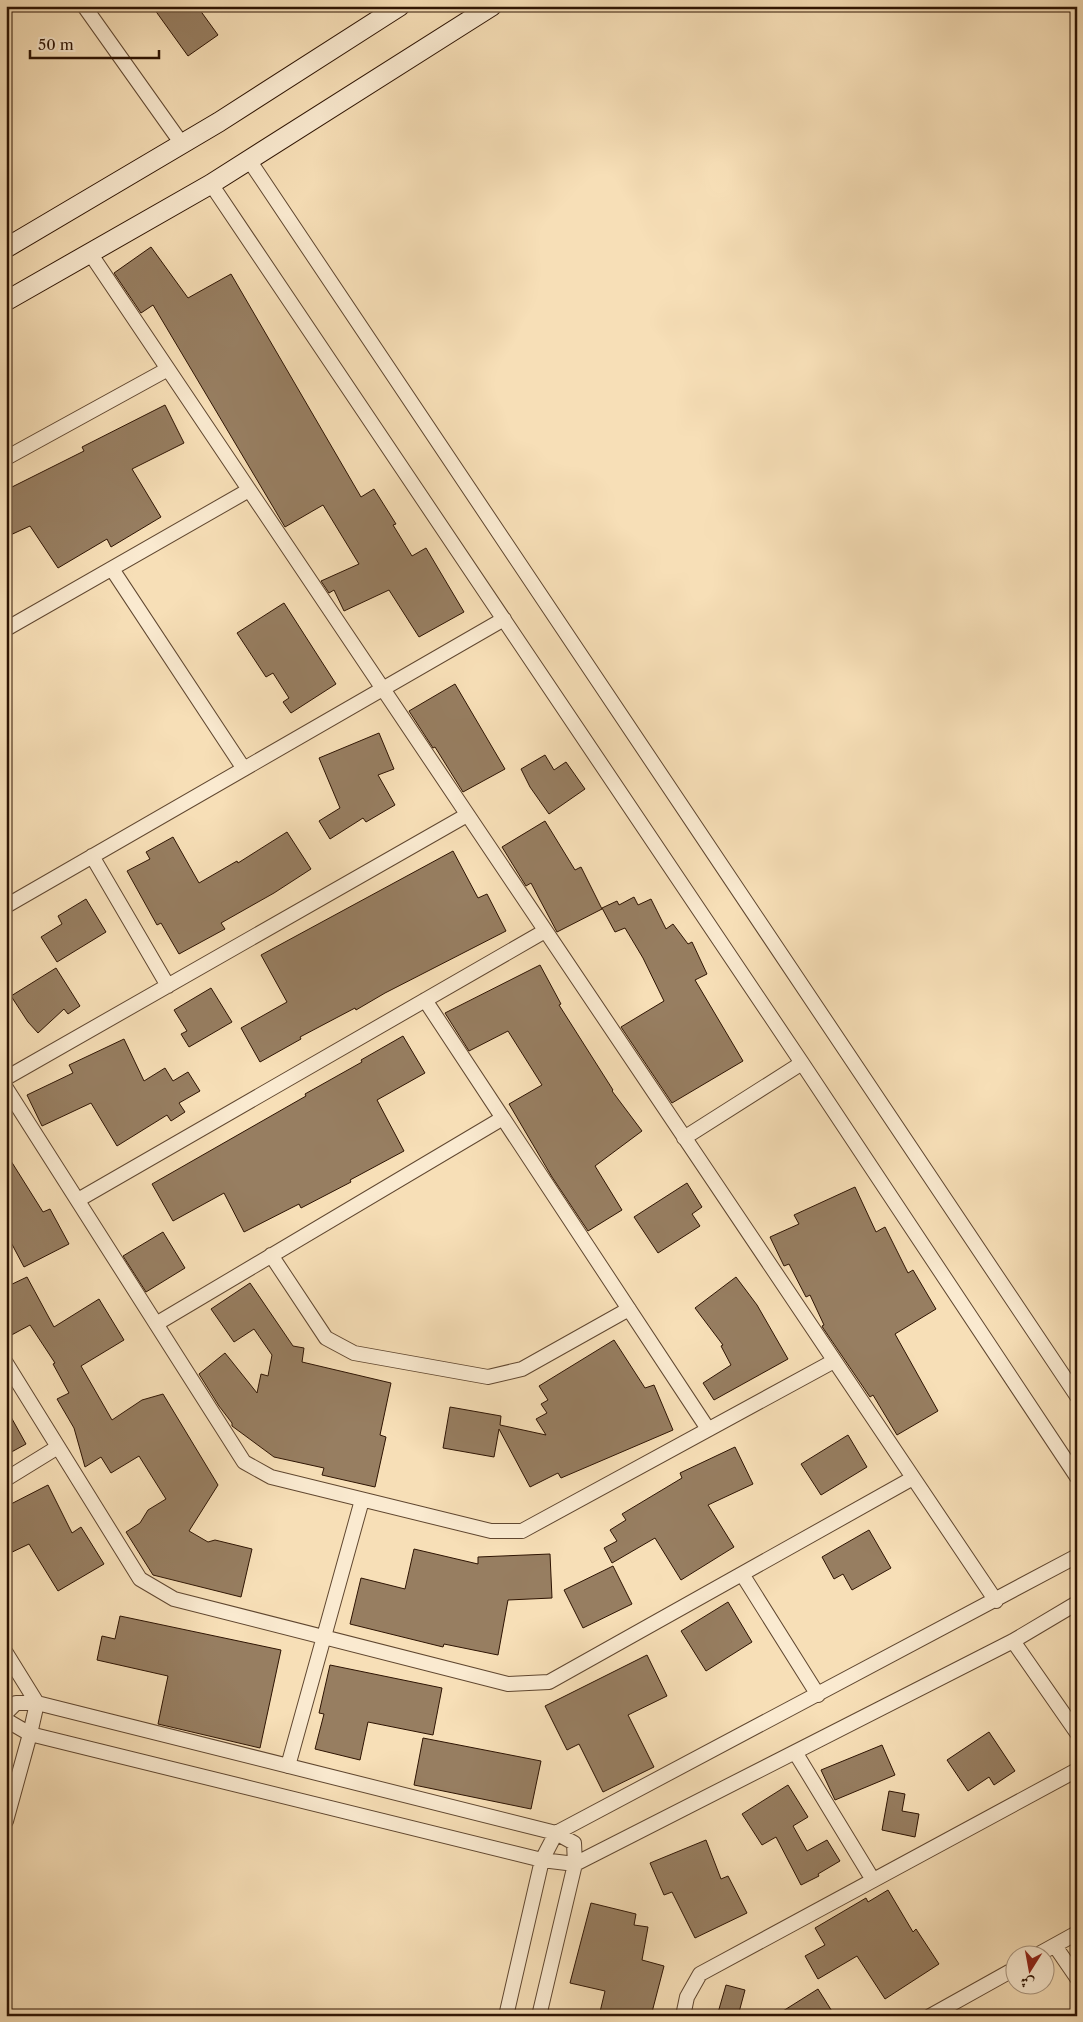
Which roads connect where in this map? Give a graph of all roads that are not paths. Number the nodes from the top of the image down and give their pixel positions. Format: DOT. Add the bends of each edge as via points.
graph roads {
  1 [pos="84,6"];
  2 [pos="400,6"];
  3 [pos="492,6"];
  4 [pos="182,144"];
  5 [pos="249,160"];
  6 [pos="211,184"];
  7 [pos="6,248"];
  8 [pos="90,253"];
  9 [pos="6,301"];
  10 [pos="168,369"];
  11 [pos="6,458"];
  12 [pos="249,490"];
  13 [pos="112,568"];
  14 [pos="504,619"];
  15 [pos="6,629"];
  16 [pos="382,689"];
  17 [pos="244,769"];
  18 [pos="467,815"];
  19 [pos="92,856"];
  20 [pos="6,906"];
  21 [pos="545,931"];
  22 [pos="168,986"];
  23 [pos="424,1000"];
  24 [pos="802,1063"];
  25 [pos="6,1078"];
  26 [pos="6,1088"];
  27 [pos="503,1118"];
  28 [pos="684,1138"];
  29 [pos="78,1200"];
  30 [pos="271,1255"];
  31 [pos="629,1309"];
  32 [pos="156,1324"];
  33 [pos="834,1361"];
  34 [pos="6,1363"];
  35 [pos="1077,1396"];
  36 [pos="708,1430"];
  37 [pos="58,1447"];
  38 [pos="1077,1477"];
  39 [pos="913,1478"];
  40 [pos="6,1479"];
  41 [pos="362,1500"];
  42 [pos="1077,1556"];
  43 [pos="742,1574"];
  44 [pos="996,1601"];
  45 [pos="1077,1603"];
  46 [pos="324,1637"];
  47 [pos="1013,1641"];
  48 [pos="6,1653"];
  49 [pos="818,1694"];
  50 [pos="37,1703"];
  51 [pos="6,1713"];
  52 [pos="6,1720"];
  53 [pos="1077,1733"];
  54 [pos="30,1734"];
  55 [pos="795,1752"];
  56 [pos="288,1766"];
  57 [pos="1077,1770"];
  58 [pos="6,1821"];
  59 [pos="556,1833"];
  60 [pos="542,1860"];
  61 [pos="575,1864"];
  62 [pos="874,1880"];
  63 [pos="1077,1933"];
  64 [pos="1056,1945"];
  65 [pos="1056,1947"];
  66 [pos="1006,1974"];
  67 [pos="1077,1978"];
  68 [pos="506,2016"];
  69 [pos="540,2016"];
  70 [pos="683,2016"];
  71 [pos="930,2016"];
  1 -- 4 [label="street"];
  2 -- 4 [label="street"];
  3 -- 5 [label="street"];
  4 -- 7 [label="street"];
  5 -- 6 [label="street"];
  5 -- 35 [label="street"];
  6 -- 8 [label="street"];
  6 -- 14 [label="street"];
  8 -- 9 [label="street"];
  8 -- 10 [label="street"];
  10 -- 11 [label="street"];
  10 -- 12 [label="street"];
  12 -- 13 [label="street"];
  12 -- 16 [label="street"];
  13 -- 15 [label="street"];
  13 -- 17 [label="street"];
  14 -- 16 [label="street"];
  14 -- 24 [label="street"];
  16 -- 17 [label="street"];
  16 -- 18 [label="street"];
  17 -- 19 [label="street"];
  18 -- 21 [label="street"];
  18 -- 22 [label="street"];
  19 -- 20 [label="street"];
  19 -- 22 [label="street"];
  21 -- 23 [label="street"];
  21 -- 28 [label="street"];
  22 -- 25 [label="street"];
  23 -- 27 [label="street"];
  23 -- 29 [label="street"];
  24 -- 28 [label="street"];
  24 -- 38 [label="street"];
  26 -- 29 [label="street"];
  27 -- 30 [label="street"];
  27 -- 31 [label="street"];
  28 -- 33 [label="street"];
  29 -- 32 [label="street"];
  30 -- 31 [label="street" via="326,1338 354,1353 488,1377 522,1370"];
  30 -- 32 [label="street"];
  31 -- 36 [label="street"];
  32 -- 41 [label="street" via="244,1462 271,1478"];
  33 -- 36 [label="street"];
  33 -- 39 [label="street"];
  34 -- 37 [label="street"];
  36 -- 41 [label="street" via="522,1531 491,1531"];
  37 -- 40 [label="street"];
  37 -- 46 [label="street" via="140,1579 174,1599"];
  39 -- 43 [label="street"];
  39 -- 44 [label="street"];
  41 -- 46 [label="street"];
  42 -- 44 [label="street"];
  43 -- 46 [label="street" via="549,1682 508,1684"];
  43 -- 49 [label="street"];
  44 -- 49 [label="street"];
  45 -- 47 [label="street"];
  46 -- 56 [label="street"];
  47 -- 53 [label="street"];
  47 -- 55 [label="street"];
  48 -- 50 [label="street"];
  49 -- 59 [label="street"];
  50 -- 51 [label="street" via="16,1703"];
  50 -- 54 [label="street"];
  50 -- 56 [label="street"];
  52 -- 54 [label="street"];
  54 -- 58 [label="street"];
  54 -- 60 [label="street"];
  55 -- 61 [label="street"];
  55 -- 62 [label="street"];
  56 -- 59 [label="street"];
  57 -- 62 [label="street"];
  59 -- 60 [label="street"];
  59 -- 61 [label="street" via="574,1843"];
  60 -- 61 [label="street"];
  60 -- 68 [label="street"];
  61 -- 69 [label="street"];
  62 -- 70 [label="street" via="700,1974 687,1997"];
  63 -- 64 [label="street"];
  65 -- 67 [label="street"];
  66 -- 71 [label="street"];
}
